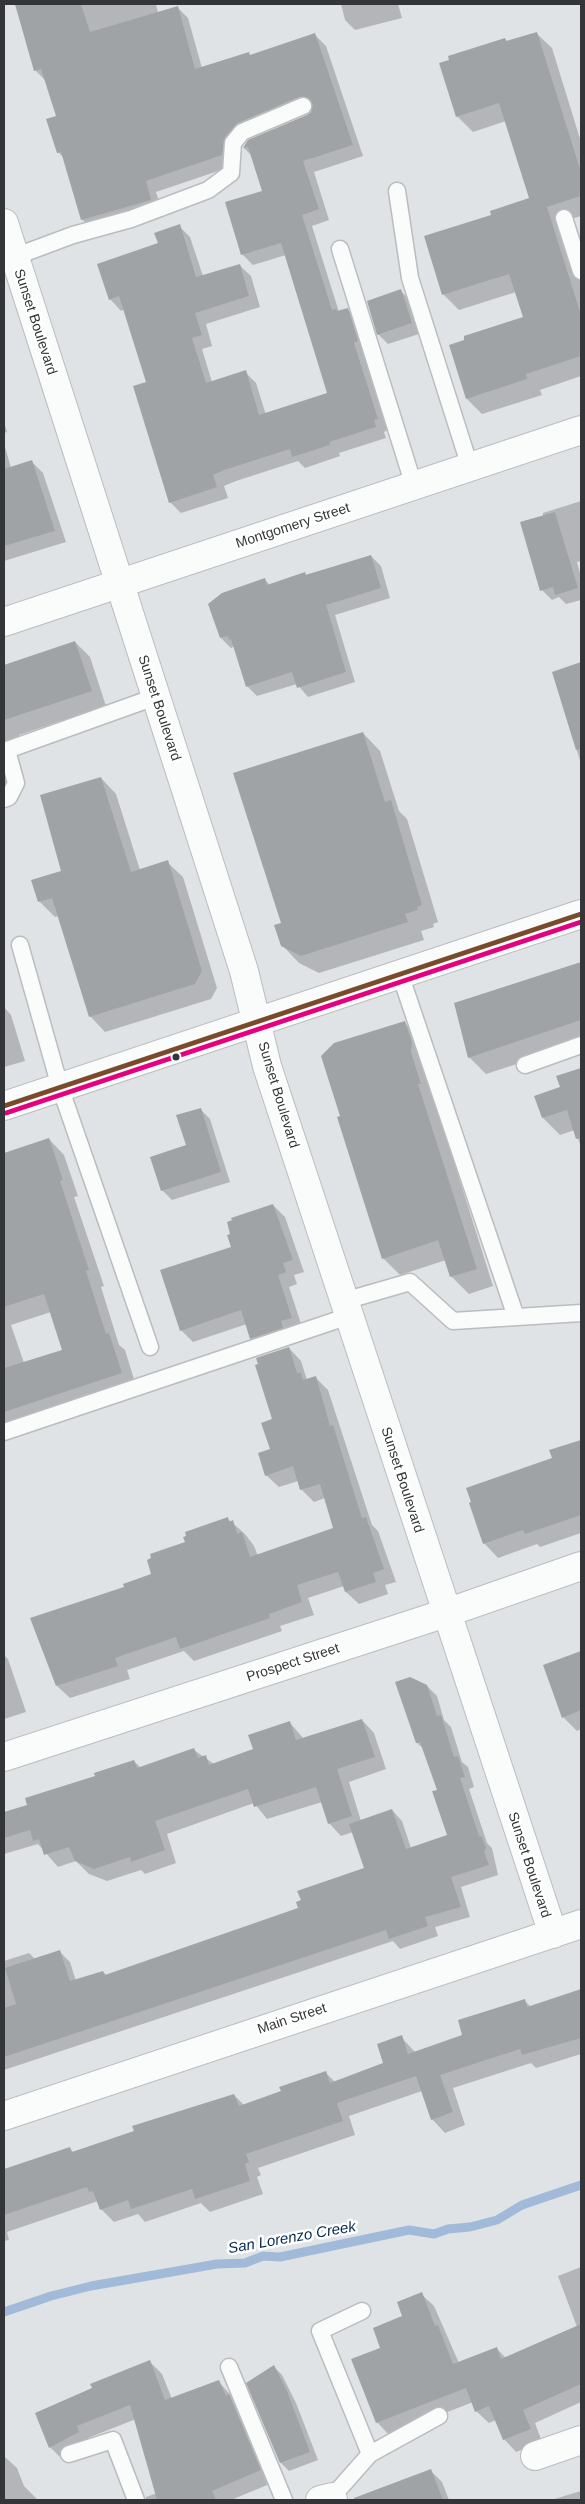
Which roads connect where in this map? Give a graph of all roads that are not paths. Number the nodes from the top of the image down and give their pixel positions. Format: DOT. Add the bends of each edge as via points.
graph roads {
  1 [pos="303,106"];
  2 [pos="397,191"];
  3 [pos="564,218"];
  4 [pos="4,223"];
  5 [pos="340,249"];
  6 [pos="14,257"];
  7 [pos="581,271"];
  8 [pos="581,430"];
  9 [pos="470,467"];
  10 [pos="414,486"];
  11 [pos="119,583"];
  12 [pos="4,622"];
  13 [pos="155,696"];
  14 [pos="4,800"];
  15 [pos="581,914"];
  16 [pos="20,945"];
  17 [pos="400,974"];
  18 [pos="257,1022"];
  19 [pos="581,1045"];
  20 [pos="525,1065"];
  21 [pos="60,1087"];
  22 [pos="4,1106"];
  23 [pos="346,1308"];
  24 [pos="581,1313"];
  25 [pos="516,1318"];
  26 [pos="150,1347"];
  27 [pos="4,1432"];
  28 [pos="581,1566"];
  29 [pos="446,1613"];
  30 [pos="4,1757"];
  31 [pos="581,1924"];
  32 [pos="552,1934"];
  33 [pos="4,2116"];
  34 [pos="362,2311"];
  35 [pos="229,2367"];
  36 [pos="438,2416"];
  37 [pos="581,2440"];
  38 [pos="69,2454"];
  39 [pos="370,2454"];
  40 [pos="535,2456"];
  41 [pos="328,2499"];
  42 [pos="136,2500"];
  43 [pos="284,2500"];
  1 -- 6 [label="lane" via="242,132 233,143 231,173 208,190"];
  2 -- 9 [label="lane" via="410,278"];
  3 -- 7 [label="lane"];
  4 -- 6 [label="street, Sunset Boulevard"];
  5 -- 10 [label="lane"];
  6 -- 11 [label="street, Sunset Boulevard"];
  8 -- 9 [label="street, Montgomery Street"];
  9 -- 10 [label="street, Montgomery Street"];
  10 -- 11 [label="street, Montgomery Street"];
  11 -- 12 [label="street, Montgomery Street"];
  11 -- 13 [label="street, Sunset Boulevard"];
  13 -- 14 [label="lane" via="8,750 16,784 9,798"];
  13 -- 18 [label="street, Sunset Boulevard" via="244,971"];
  15 -- 17 [label="street"];
  16 -- 21 [label="lane"];
  17 -- 18 [label="street"];
  17 -- 25 [label="lane"];
  18 -- 21 [label="street"];
  18 -- 23 [label="street, Sunset Boulevard" via="267,1066"];
  19 -- 20 [label="lane"];
  21 -- 22 [label="street"];
  21 -- 26 [label="lane"];
  23 -- 25 [label="lane" via="410,1282 453,1321"];
  23 -- 27 [label="lane"];
  23 -- 29 [label="street, Sunset Boulevard"];
  24 -- 25 [label="lane"];
  28 -- 29 [label="street, Prospect Street"];
  29 -- 30 [label="street, Prospect Street"];
  29 -- 32 [label="street, Sunset Boulevard"];
  31 -- 32 [label="street, Main Street"];
  32 -- 33 [label="street, Main Street"];
  34 -- 39 [label="lane" via="320,2331"];
  35 -- 43 [label="lane"];
  36 -- 39 [label="lane"];
  37 -- 40 [label="street"];
  38 -- 42 [label="lane" via="113,2440"];
  39 -- 41 [label="lane"];
}
